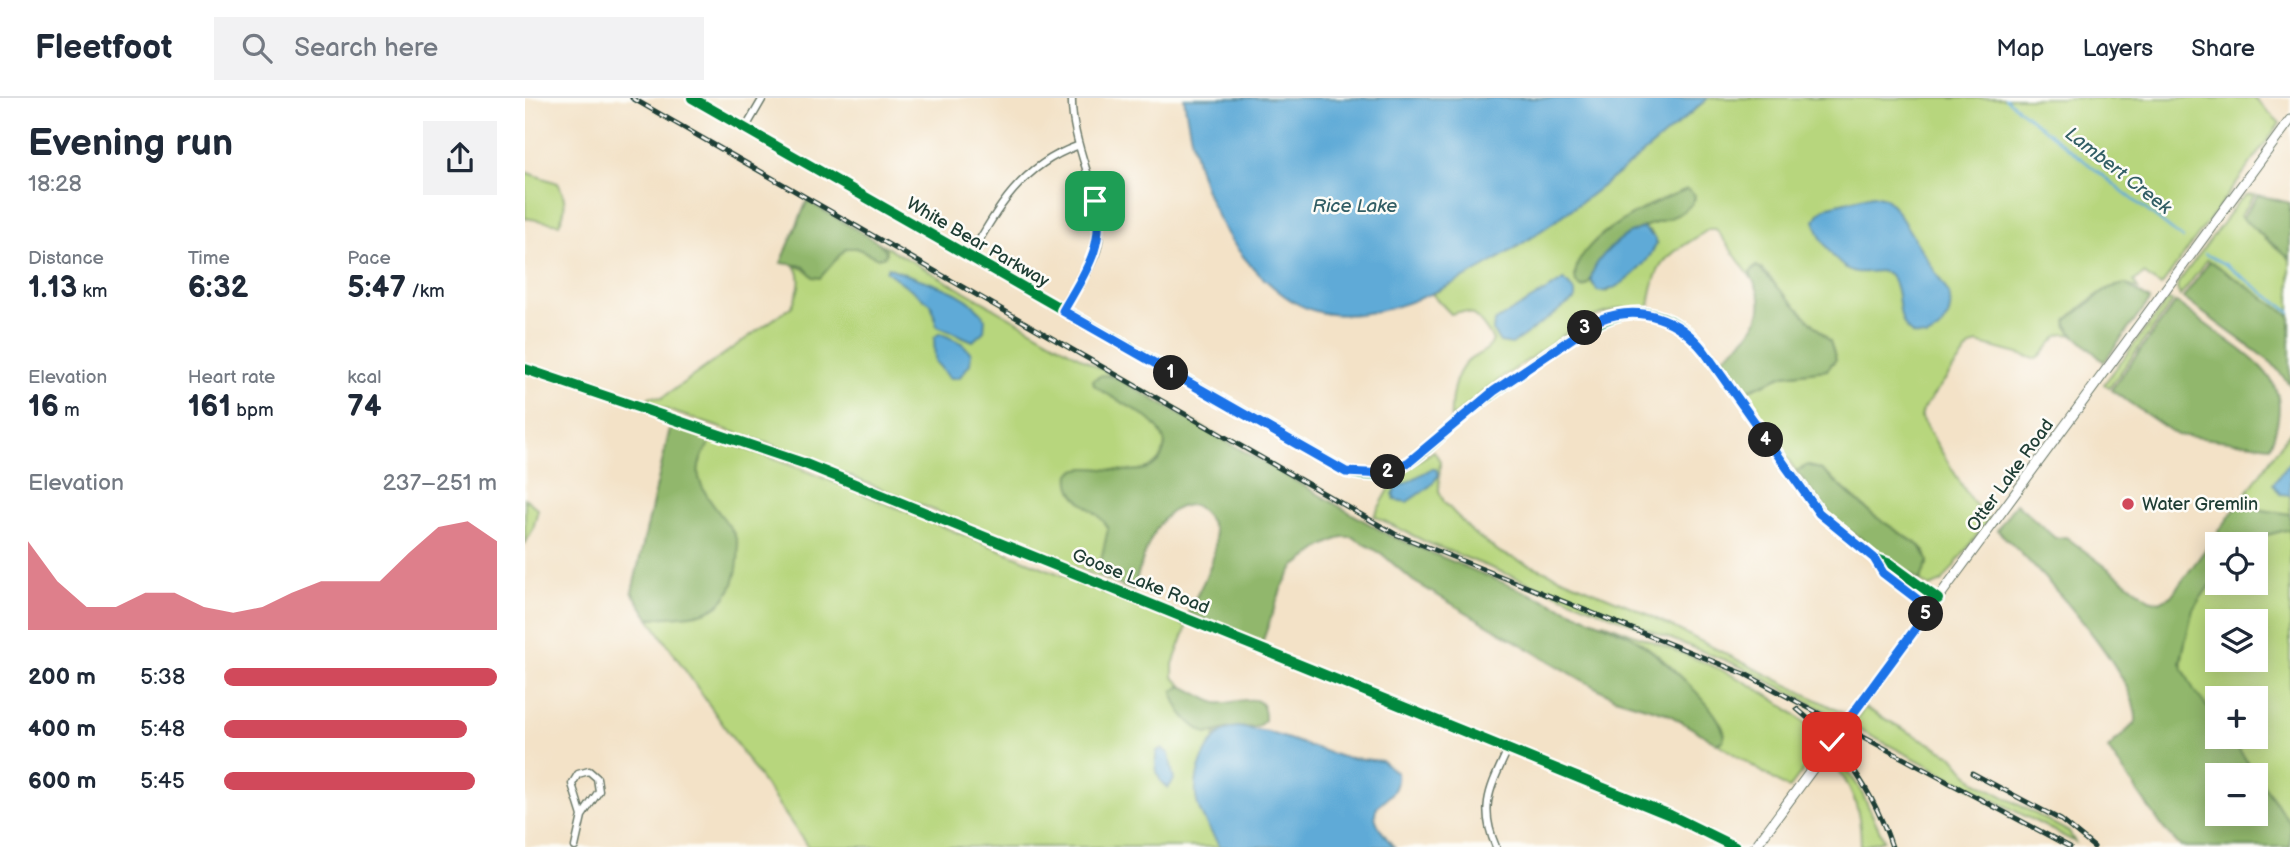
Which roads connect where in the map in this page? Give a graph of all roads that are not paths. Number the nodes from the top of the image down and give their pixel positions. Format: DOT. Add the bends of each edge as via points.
graph roads {
  1 [pos="692,98"];
  2 [pos="763,98"];
  3 [pos="1072,98"];
  4 [pos="2290,120"];
  5 [pos="745,129"];
  6 [pos="1077,146"];
  7 [pos="969,258"];
  8 [pos="1063,311"];
  9 [pos="525,369"];
  10 [pos="1874,558"];
  11 [pos="1938,599"];
  12 [pos="1930,609"];
  13 [pos="1507,749"];
  14 [pos="582,816"];
  15 [pos="575,847"];
  16 [pos="1496,847"];
  17 [pos="1735,847"];
  18 [pos="1755,847"];
  1 -- 5 [label="street, White Bear Parkway"];
  2 -- 5 [label="street"];
  3 -- 6 [label="street"];
  4 -- 11 [label="street, Otter Lake Road"];
  5 -- 7 [label="street, White Bear Parkway"];
  6 -- 7 [label="street" via="1037,166 1012,188"];
  6 -- 8 [label="street" via="1099,214 1100,237"];
  7 -- 8 [label="street, White Bear Parkway"];
  8 -- 10 [label="street, White Bear Parkway" via="1334,467 1371,475 1385,474 1412,460 1494,391 1592,323 1622,313 1658,316 1697,341 1814,507"];
  9 -- 13 [label="street, Goose Lake Road" via="803,463"];
  10 -- 11 [label="street, White Bear Parkway" via="1890,564"];
  10 -- 12 [label="street, White Bear Parkway" via="1883,573"];
  11 -- 12 [label="street, Otter Lake Road"];
  12 -- 18 [label="street, Otter Lake Road"];
  13 -- 16 [label="street" via="1485,806"];
  13 -- 17 [label="street, Goose Lake Road" via="1692,824"];
  14 -- 14 [label="street" via="599,791 597,778 589,771 578,774 572,784"];
  14 -- 15 [label="street"];
}
